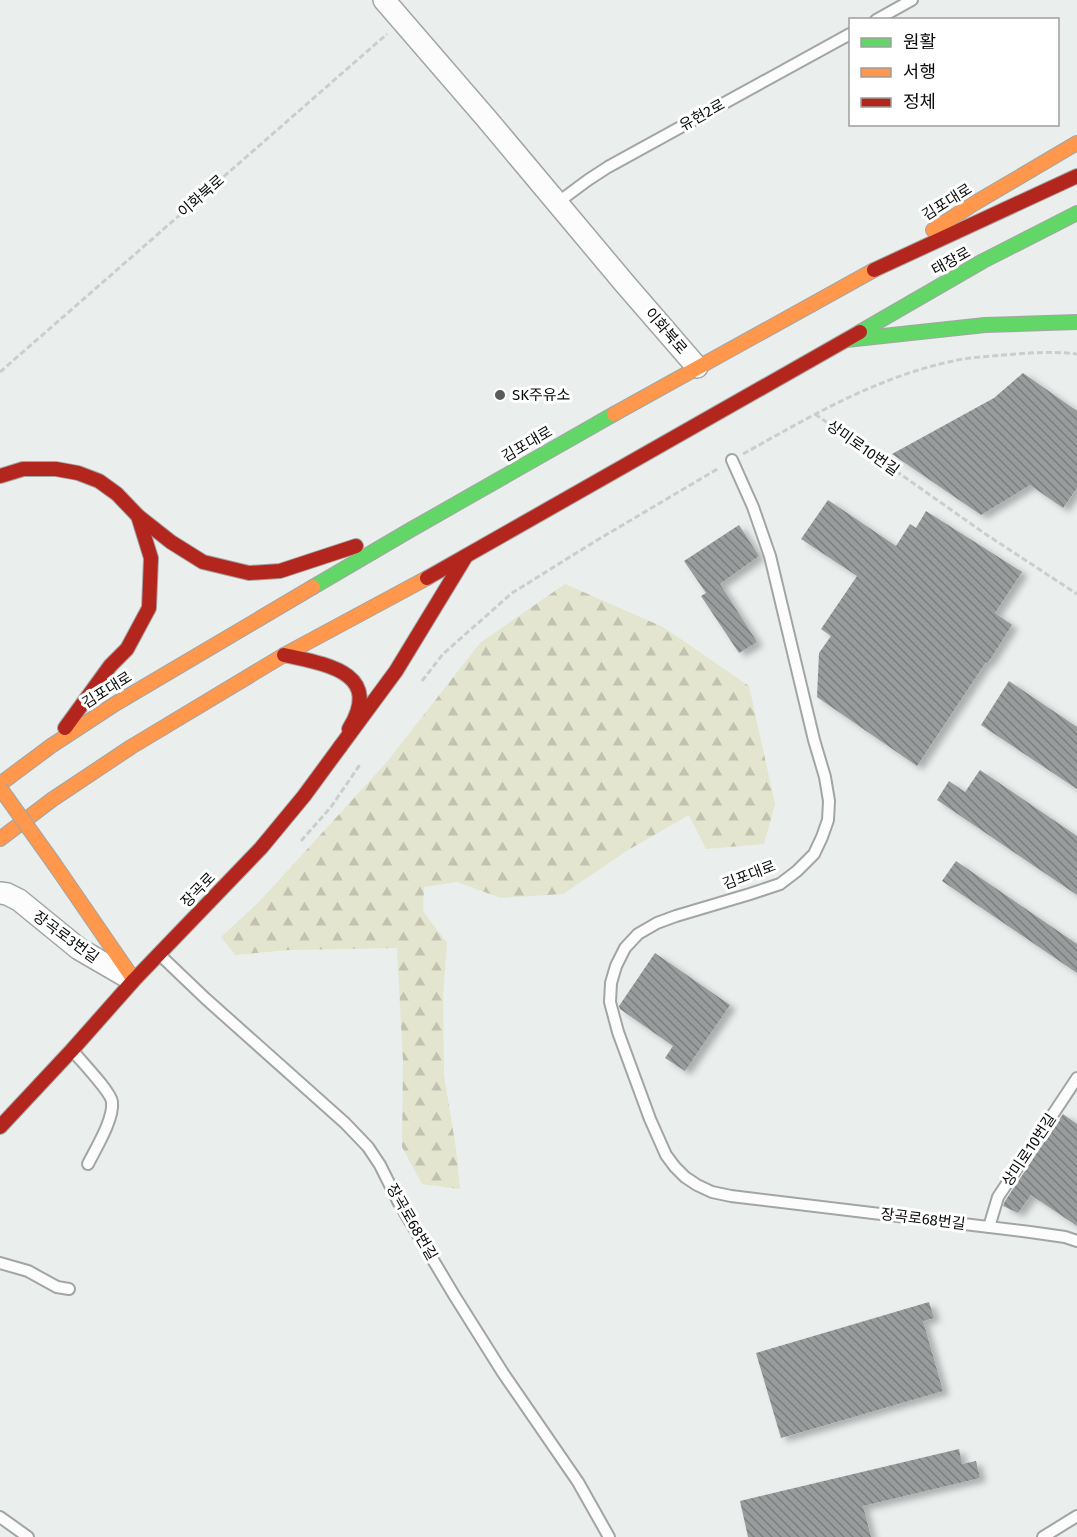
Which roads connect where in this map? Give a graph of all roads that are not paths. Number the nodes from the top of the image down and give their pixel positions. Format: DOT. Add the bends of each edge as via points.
graph roads {
  1 [pos="384,0"];
  2 [pos="912,0"];
  3 [pos="880,18"];
  4 [pos="849,35"];
  5 [pos="1077,143"];
  6 [pos="1077,176"];
  7 [pos="557,203"];
  8 [pos="1077,213"];
  9 [pos="864,274"];
  10 [pos="1077,322"];
  11 [pos="843,341"];
  12 [pos="697,367"];
  13 [pos="732,460"];
  14 [pos="0,476"];
  15 [pos="138,516"];
  16 [pos="412,529"];
  17 [pos="466,556"];
  18 [pos="284,655"];
  19 [pos="51,746"];
  20 [pos="340,747"];
  21 [pos="0,786"];
  22 [pos="0,839"];
  23 [pos="0,893"];
  24 [pos="159,954"];
  25 [pos="134,980"];
  26 [pos="72,1050"];
  27 [pos="1077,1078"];
  28 [pos="0,1127"];
  29 [pos="88,1164"];
  30 [pos="768,1200"];
  31 [pos="989,1227"];
  32 [pos="1077,1241"];
  33 [pos="0,1263"];
  34 [pos="69,1290"];
  35 [pos="1077,1516"];
  36 [pos="0,1517"];
  37 [pos="28,1537"];
  38 [pos="609,1537"];
  39 [pos="1043,1537"];
  1 -- 7 [label="street, 이화북로"];
  2 -- 3 [label="lane"];
  4 -- 7 [label="lane, 유현2로" via="608,167"];
  5 -- 9 [label="main road, 김포대로"];
  6 -- 9 [label="main road, 태장로"];
  7 -- 12 [label="street, 이화북로"];
  8 -- 11 [label="main road, 태장로"];
  9 -- 12 [label="main road, 김포대로"];
  10 -- 11 [label="main road" via="985,325"];
  11 -- 17 [label="main road"];
  12 -- 16 [label="main road, 김포대로"];
  13 -- 30 [label="lane, 김포대로" via="770,556 825,777 828,820 814,854 780,884 676,916 638,934 615,966 610,1002 650,1119 675,1167 685,1178 712,1192"];
  14 -- 15 [label="main road" via="22,469 78,473 99,481"];
  15 -- 16 [label="main road" via="204,561 249,573 280,571"];
  15 -- 19 [label="main road" via="151,558 149,608 127,649"];
  16 -- 19 [label="main road, 김포대로" via="125,698"];
  17 -- 18 [label="main road"];
  17 -- 20 [label="main road" via="396,671"];
  18 -- 20 [label="main road" via="333,667 347,674 356,685 360,698 358,712"];
  18 -- 22 [label="main road" via="131,747"];
  19 -- 21 [label="main road, 김포대로"];
  20 -- 24 [label="main road, 장곡로" via="261,848"];
  21 -- 25 [label="main road, bridge"];
  23 -- 25 [label="street, 장곡로3번길" via="19,900 79,949"];
  24 -- 25 [label="main road, 장곡로"];
  24 -- 38 [label="lane, 장곡로68번길" via="359,1135 454,1295 578,1482"];
  25 -- 26 [label="main road, 장곡로"];
  26 -- 28 [label="main road, 장곡로"];
  26 -- 29 [label="lane" via="112,1100 109,1120"];
  27 -- 31 [label="lane, 상미로10번길" via="998,1197"];
  30 -- 31 [label="lane, 장곡로68번길"];
  31 -- 32 [label="lane, 장곡로68번길"];
  33 -- 34 [label="lane"];
  35 -- 39 [label="lane"];
  36 -- 37 [label="lane"];
}
